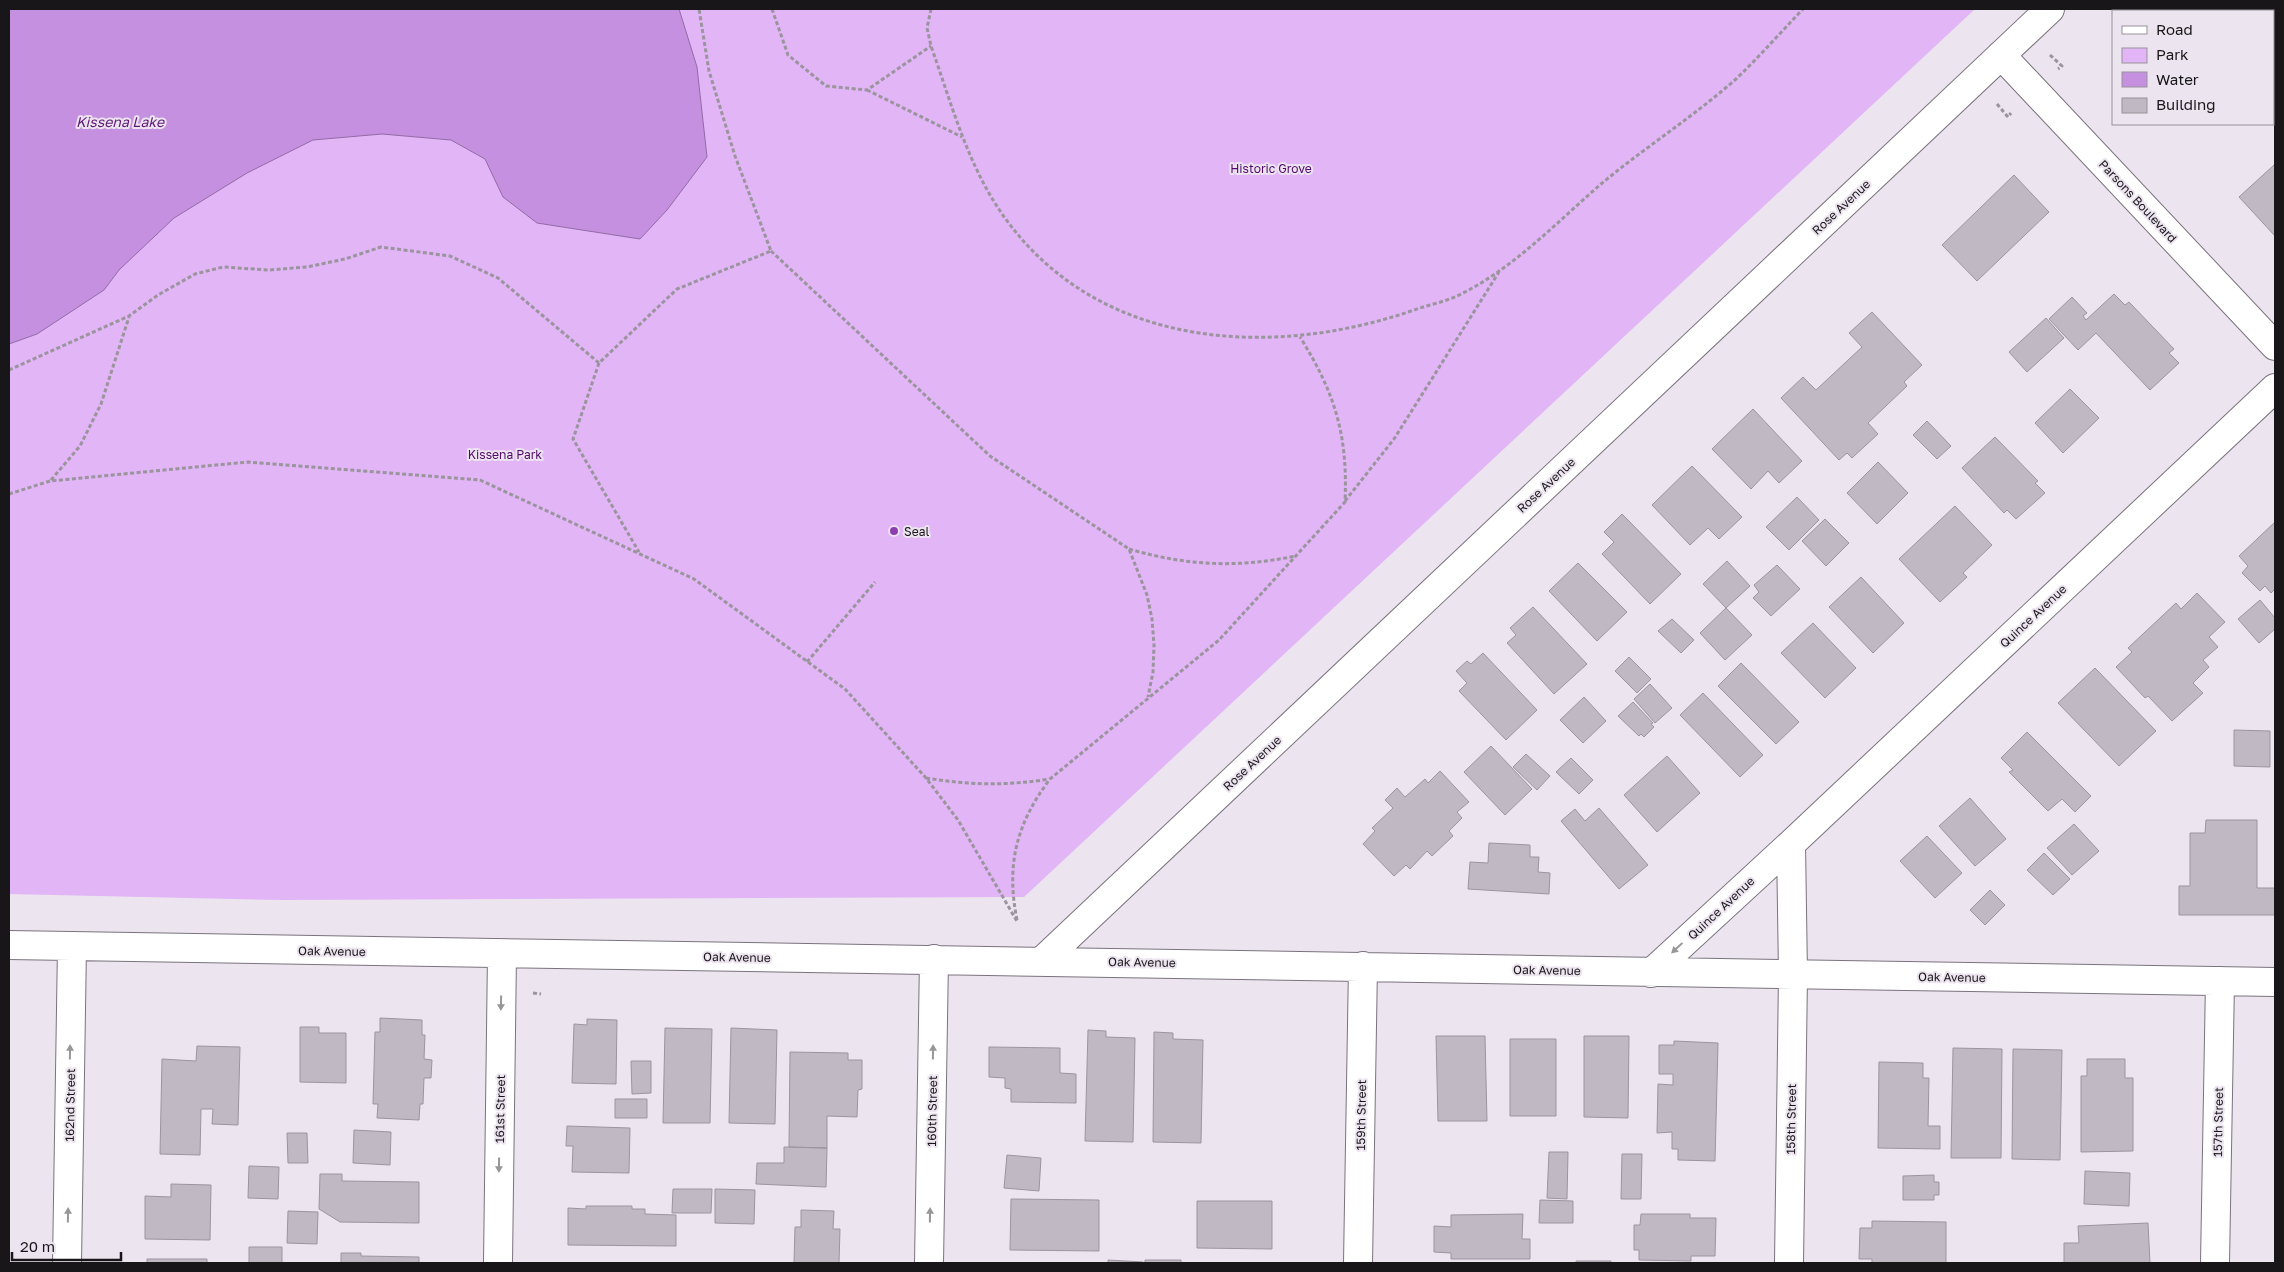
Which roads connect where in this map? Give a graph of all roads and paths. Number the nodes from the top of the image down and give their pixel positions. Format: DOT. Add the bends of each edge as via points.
graph roads {
  1 [pos="699,9"];
  2 [pos="772,9"];
  3 [pos="931,9"];
  4 [pos="1803,9"];
  5 [pos="2050,9"];
  6 [pos="931,46"];
  7 [pos="2001,55"];
  8 [pos="2050,55"];
  9 [pos="2062,66"];
  10 [pos="867,90"];
  11 [pos="1997,103"];
  12 [pos="2008,116"];
  13 [pos="963,137"];
  14 [pos="771,251"];
  15 [pos="1500,271"];
  16 [pos="129,316"];
  17 [pos="1300,337"];
  18 [pos="2275,346"];
  19 [pos="599,363"];
  20 [pos="9,370"];
  21 [pos="2275,388"];
  22 [pos="50,481"];
  23 [pos="9,494"];
  24 [pos="1345,502"];
  25 [pos="1129,549"];
  26 [pos="640,554"];
  27 [pos="1296,556"];
  28 [pos="875,582"];
  29 [pos="807,662"];
  30 [pos="1147,698"];
  31 [pos="926,778"];
  32 [pos="1050,779"];
  33 [pos="1791,844"];
  34 [pos="9,945"];
  35 [pos="72,946"];
  36 [pos="502,954"];
  37 [pos="934,959"];
  38 [pos="1042,960"];
  39 [pos="1363,966"];
  40 [pos="1651,973"];
  41 [pos="1794,975"];
  42 [pos="2220,981"];
  43 [pos="2275,982"];
  44 [pos="67,1263"];
  45 [pos="498,1263"];
  46 [pos="929,1263"];
  47 [pos="1358,1263"];
  48 [pos="1789,1263"];
  49 [pos="2216,1263"];
  1 -- 14 [label="path" via="709,71 735,156"];
  2 -- 10 [label="path" via="788,55 826,86"];
  3 -- 6 [label="path" via="927,28"];
  4 -- 15 [label="path" via="1736,79 1604,182"];
  5 -- 7 [label="street, Rose Avenue"];
  6 -- 10 [label="path"];
  6 -- 13 [label="path"];
  7 -- 18 [label="street, Parsons Boulevard"];
  7 -- 38 [label="street, Rose Avenue"];
  8 -- 9 [label="path"];
  10 -- 13 [label="path"];
  11 -- 12 [label="path"];
  13 -- 17 [label="path" via="974,167 1007,221 1054,269 1094,297 1128,314 1164,326 1209,335 1254,339"];
  14 -- 19 [label="path" via="677,289"];
  14 -- 25 [label="path" via="990,456"];
  15 -- 17 [label="path" via="1456,297 1380,322"];
  15 -- 24 [label="path" via="1394,439"];
  16 -- 19 [label="path" via="195,274 223,267 269,270 307,266 381,247 450,256 498,278"];
  16 -- 20 [label="path"];
  16 -- 22 [label="path" via="101,404 80,446"];
  17 -- 24 [label="path" via="1330,391 1339,421 1346,475"];
  19 -- 26 [label="path" via="573,439"];
  21 -- 33 [label="street, Quince Avenue"];
  22 -- 23 [label="path"];
  22 -- 26 [label="path" via="248,462 480,480"];
  24 -- 27 [label="path"];
  25 -- 27 [label="path" via="1156,557 1211,564 1240,564"];
  25 -- 30 [label="path" via="1147,595 1152,619 1153,663"];
  26 -- 29 [label="path" via="694,579"];
  27 -- 30 [label="path" via="1219,640"];
  28 -- 29 [label="path"];
  29 -- 31 [label="path" via="845,689"];
  30 -- 32 [label="path"];
  31 -- 32 [label="path" via="983,785"];
  31 -- 32 [label="path" via="958,820 1018,923 1012,896 1017,840 1032,805"];
  33 -- 40 [label="street, Quince Avenue, one-way"];
  33 -- 41 [label="street"];
  34 -- 35 [label="street, Oak Avenue"];
  35 -- 36 [label="street, Oak Avenue"];
  44 -- 35 [label="street, 162nd Street, one-way"];
  36 -- 37 [label="street, Oak Avenue"];
  36 -- 45 [label="street, 161st Street, one-way"];
  37 -- 38 [label="street, Oak Avenue"];
  46 -- 37 [label="street, 160th Street, one-way"];
  38 -- 39 [label="street, Oak Avenue"];
  39 -- 40 [label="street, Oak Avenue"];
  39 -- 47 [label="street, 159th Street"];
  40 -- 41 [label="street, Oak Avenue"];
  41 -- 42 [label="street, Oak Avenue"];
  41 -- 48 [label="street, 158th Street"];
  42 -- 43 [label="street, Oak Avenue"];
  42 -- 49 [label="street, 157th Street"];
}
